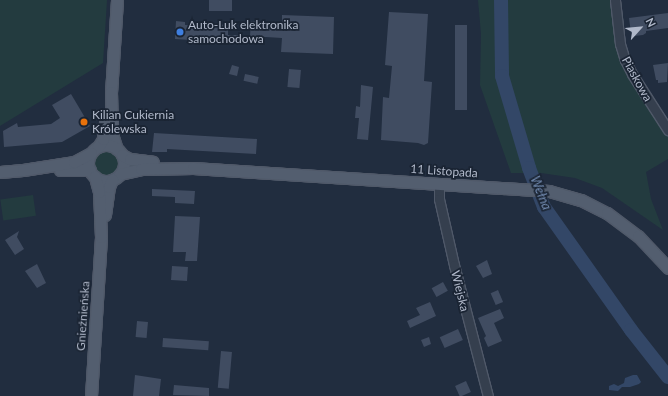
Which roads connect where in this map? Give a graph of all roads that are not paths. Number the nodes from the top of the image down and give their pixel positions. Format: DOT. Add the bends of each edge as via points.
graph roads {
  1 [pos="117,0"];
  2 [pos="615,0"];
  3 [pos="111,92"];
  4 [pos="668,130"];
  5 [pos="95,150"];
  6 [pos="120,152"];
  7 [pos="194,168"];
  8 [pos="23,170"];
  9 [pos="0,172"];
  10 [pos="93,174"];
  11 [pos="116,177"];
  12 [pos="439,184"];
  13 [pos="101,237"];
  14 [pos="668,268"];
  15 [pos="91,396"];
  16 [pos="488,396"];
  1 -- 3 [label="main road"];
  2 -- 4 [label="street, Piaskowa" via="619,38 625,60"];
  3 -- 5 [label="main road" via="104,134"];
  3 -- 6 [label="main road" via="112,134"];
  5 -- 6 [label="main road" via="108,145"];
  5 -- 8 [label="main road" via="74,162"];
  5 -- 10 [label="main road" via="88,161"];
  6 -- 7 [label="main road, 11 Listopada" via="138,161"];
  6 -- 11 [label="main road" via="124,165"];
  7 -- 11 [label="main road, 11 Listopada" via="141,168"];
  7 -- 12 [label="main road, 11 Listopada"];
  8 -- 9 [label="main road"];
  8 -- 10 [label="main road"];
  10 -- 11 [label="main road" via="104,181"];
  10 -- 13 [label="main road, Gnieźnieńska" via="99,192"];
  11 -- 13 [label="main road, Gnieźnieńska" via="109,186"];
  12 -- 14 [label="main road, 11 Listopada" via="549,191 580,200 607,213 638,236"];
  12 -- 16 [label="street, Wiejska" via="439,199 454,265"];
  13 -- 15 [label="main road, Gnieźnieńska"];
}
